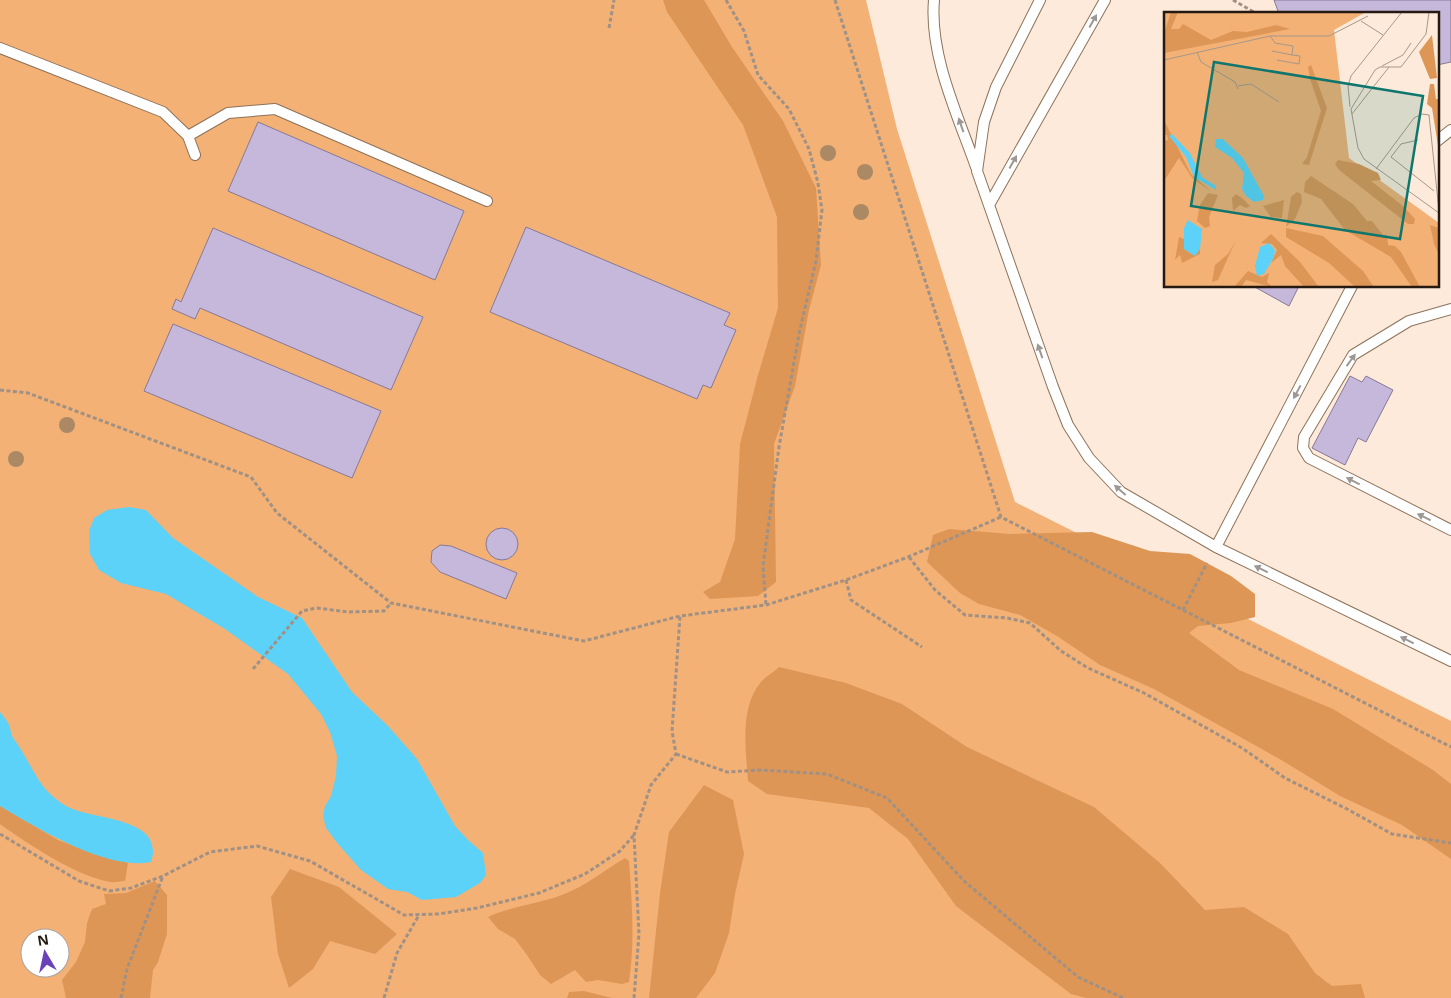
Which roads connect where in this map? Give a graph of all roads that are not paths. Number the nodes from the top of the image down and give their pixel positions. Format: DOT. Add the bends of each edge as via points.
graph roads {
  1 [pos="934,0"];
  2 [pos="1040,0"];
  3 [pos="1105,0"];
  4 [pos="0,48"];
  5 [pos="1451,130"];
  6 [pos="188,136"];
  7 [pos="1438,140"];
  8 [pos="195,155"];
  9 [pos="978,171"];
  10 [pos="487,201"];
  11 [pos="989,205"];
  12 [pos="1351,288"];
  13 [pos="1451,309"];
  14 [pos="1451,530"];
  15 [pos="1216,547"];
  16 [pos="1451,661"];
  9 -- 1 [label="lane, one-way" via="938,54 932,14"];
  2 -- 9 [label="lane" via="996,87 984,122"];
  11 -- 3 [label="lane, one-way"];
  4 -- 6 [label="lane" via="164,112"];
  5 -- 7 [label="lane"];
  6 -- 8 [label="lane"];
  6 -- 10 [label="lane" via="228,113 274,109"];
  9 -- 11 [label="lane"];
  15 -- 11 [label="lane, one-way" via="1121,492 1089,458 1068,425"];
  12 -- 15 [label="lane, one-way"];
  14 -- 13 [label="lane, one-way" via="1309,458 1304,448 1304,437 1353,354 1408,321"];
  16 -- 15 [label="lane, one-way"];
}
